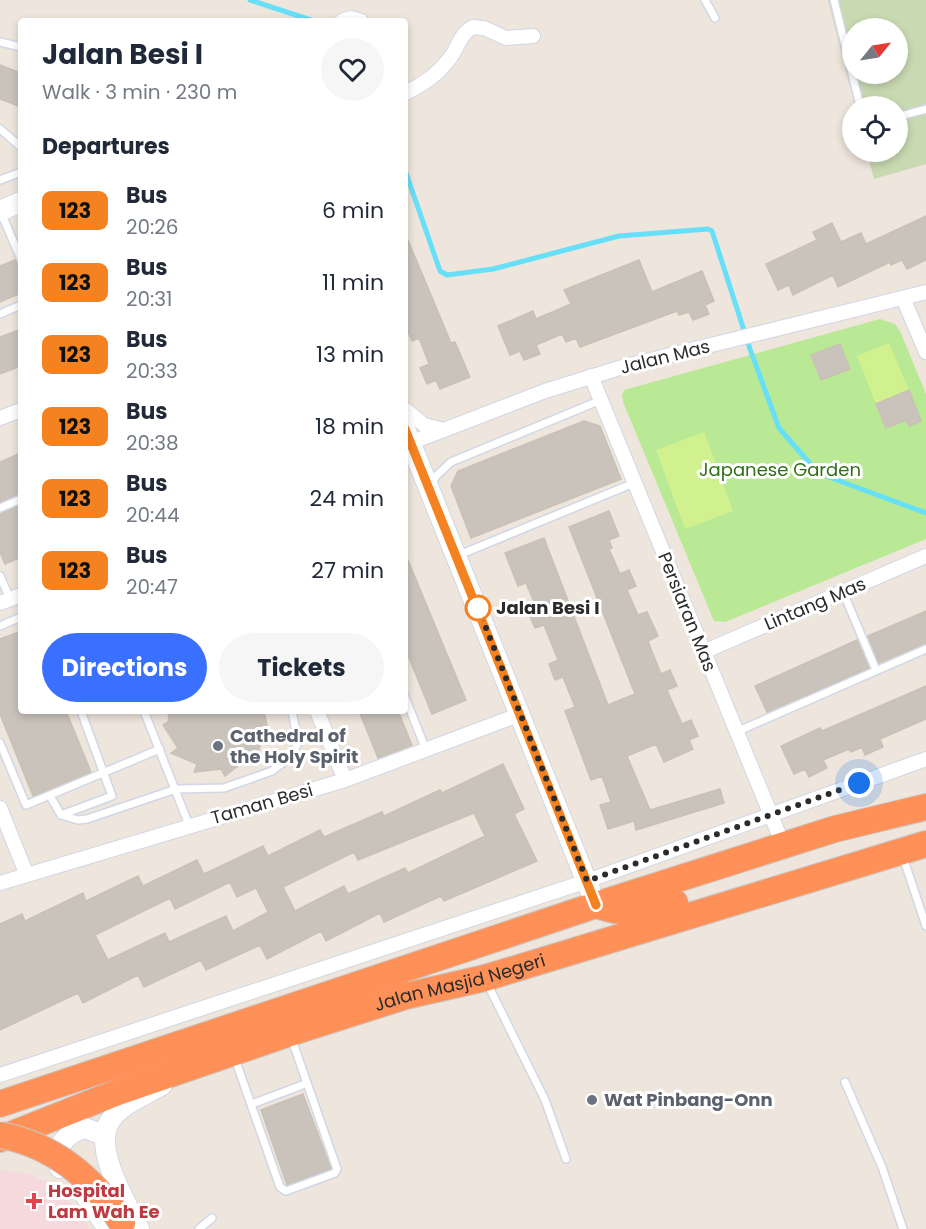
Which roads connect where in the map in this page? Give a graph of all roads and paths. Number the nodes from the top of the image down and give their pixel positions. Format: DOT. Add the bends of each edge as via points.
graph roads {
  1 [pos="705,0"];
  2 [pos="834,0"];
  3 [pos="715,18"];
  4 [pos="533,36"];
  5 [pos="0,42"];
  6 [pos="18,46"];
  7 [pos="408,91"];
  8 [pos="858,96"];
  9 [pos="926,109"];
  10 [pos="908,114"];
  11 [pos="0,129"];
  12 [pos="18,144"];
  13 [pos="18,173"];
  14 [pos="0,180"];
  15 [pos="18,203"];
  16 [pos="0,211"];
  17 [pos="18,252"];
  18 [pos="926,292"];
  19 [pos="903,298"];
  20 [pos="18,306"];
  21 [pos="0,314"];
  22 [pos="926,352"];
  23 [pos="591,376"];
  24 [pos="601,400"];
  25 [pos="18,411"];
  26 [pos="408,411"];
  27 [pos="0,418"];
  28 [pos="444,430"];
  29 [pos="408,436"];
  30 [pos="634,483"];
  31 [pos="430,493"];
  32 [pos="18,500"];
  33 [pos="0,508"];
  34 [pos="456,556"];
  35 [pos="926,556"];
  36 [pos="0,576"];
  37 [pos="843,592"];
  38 [pos="10,599"];
  39 [pos="18,618"];
  40 [pos="0,626"];
  41 [pos="926,649"];
  42 [pos="703,652"];
  43 [pos="876,670"];
  44 [pos="408,705"];
  45 [pos="82,714"];
  46 [pos="145,714"];
  47 [pos="293,714"];
  48 [pos="318,714"];
  49 [pos="521,714"];
  50 [pos="735,732"];
  51 [pos="0,743"];
  52 [pos="160,749"];
  53 [pos="426,750"];
  54 [pos="926,759"];
  55 [pos="101,773"];
  56 [pos="345,780"];
  57 [pos="176,789"];
  58 [pos="50,796"];
  59 [pos="926,807"];
  60 [pos="0,808"];
  61 [pos="61,815"];
  62 [pos="771,816"];
  63 [pos="189,825"];
  64 [pos="926,844"];
  65 [pos="783,847"];
  66 [pos="902,852"];
  67 [pos="853,866"];
  68 [pos="26,873"];
  69 [pos="587,881"];
  70 [pos="0,883"];
  71 [pos="596,905"];
  72 [pos="926,926"];
  73 [pos="484,978"];
  74 [pos="290,1033"];
  75 [pos="233,1054"];
  76 [pos="187,1070"];
  77 [pos="0,1075"];
  78 [pos="845,1082"];
  79 [pos="305,1084"];
  80 [pos="0,1104"];
  81 [pos="252,1104"];
  82 [pos="103,1135"];
  83 [pos="0,1137"];
  84 [pos="0,1148"];
  85 [pos="566,1159"];
  86 [pos="62,1172"];
  87 [pos="212,1218"];
  88 [pos="108,1229"];
  89 [pos="125,1229"];
  90 [pos="139,1229"];
  91 [pos="199,1229"];
  92 [pos="903,1229"];
  1 -- 3 [label="lane"];
  2 -- 8 [label="lane"];
  4 -- 7 [label="street" via="506,38 473,27 430,80"];
  5 -- 6 [label="lane"];
  9 -- 10 [label="lane"];
  11 -- 12 [label="lane"];
  13 -- 14 [label="lane"];
  15 -- 16 [label="street"];
  16 -- 17 [label="lane"];
  18 -- 19 [label="street, Jalan Mas"];
  19 -- 22 [label="street"];
  19 -- 23 [label="street, Jalan Mas"];
  20 -- 21 [label="lane"];
  23 -- 24 [label="street, Persiaran Mas"];
  23 -- 28 [label="street, Jalan Mas"];
  24 -- 30 [label="street, Persiaran Mas"];
  24 -- 31 [label="lane" via="451,462 435,477"];
  25 -- 27 [label="street"];
  26 -- 28 [label="street" via="424,424"];
  28 -- 29 [label="street, Jalan Mas"];
  29 -- 31 [label="street"];
  30 -- 34 [label="lane"];
  30 -- 42 [label="street, Persiaran Mas"];
  31 -- 34 [label="street"];
  32 -- 33 [label="lane"];
  34 -- 49 [label="street"];
  35 -- 37 [label="street, Lintang Mas"];
  36 -- 38 [label="lane"];
  37 -- 42 [label="street, Lintang Mas"];
  37 -- 43 [label="lane"];
  39 -- 40 [label="lane"];
  41 -- 43 [label="lane"];
  42 -- 50 [label="street, Persiaran Mas"];
  43 -- 50 [label="lane"];
  44 -- 53 [label="lane"];
  45 -- 55 [label="lane"];
  46 -- 52 [label="lane"];
  47 -- 57 [label="lane" via="298,742 284,764 224,788"];
  48 -- 56 [label="street"];
  49 -- 53 [label="street, Taman Besi"];
  49 -- 69 [label="street"];
  50 -- 62 [label="street, Persiaran Mas"];
  51 -- 58 [label="lane" via="26,805"];
  52 -- 55 [label="lane"];
  52 -- 57 [label="lane"];
  53 -- 56 [label="street, Taman Besi"];
  54 -- 62 [label="street"];
  55 -- 58 [label="lane"];
  55 -- 61 [label="lane" via="112,796"];
  56 -- 63 [label="street, Taman Besi"];
  57 -- 61 [label="lane" via="87,819"];
  57 -- 63 [label="lane"];
  58 -- 61 [label="lane"];
  59 -- 65 [label="highway, Jalan Masjid Negeri" via="836,829"];
  60 -- 68 [label="street"];
  62 -- 65 [label="street, Persiaran Mas"];
  62 -- 69 [label="street"];
  63 -- 68 [label="street, Taman Besi"];
  64 -- 66 [label="highway, Jalan Masjid Negeri"];
  65 -- 71 [label="highway, Jalan Masjid Negeri"];
  66 -- 67 [label="highway, Jalan Masjid Negeri"];
  66 -- 72 [label="lane"];
  67 -- 71 [label="highway" via="824,857 643,912 617,912"];
  67 -- 73 [label="highway, Jalan Masjid Negeri"];
  68 -- 70 [label="street, Taman Besi"];
  69 -- 71 [label="street"];
  69 -- 77 [label="street"];
  71 -- 80 [label="highway, Jalan Masjid Negeri"];
  73 -- 74 [label="highway, Jalan Masjid Negeri" via="406,996"];
  73 -- 85 [label="lane" via="545,1100"];
  74 -- 75 [label="highway, Jalan Masjid Negeri"];
  74 -- 79 [label="lane"];
  75 -- 76 [label="highway, Jalan Masjid Negeri"];
  75 -- 81 [label="lane"];
  76 -- 82 [label="street" via="120,1110"];
  76 -- 83 [label="highway, Jalan Masjid Negeri"];
  78 -- 92 [label="lane" via="882,1167"];
  79 -- 81 [label="lane"];
  79 -- 81 [label="lane" via="337,1169 335,1173 286,1191 280,1187"];
  82 -- 86 [label="street" via="85,1128 67,1136 58,1153"];
  82 -- 90 [label="street" via="116,1180"];
  83 -- 89 [label="highway, bridge" via="34,1145 75,1168 106,1197"];
  84 -- 86 [label="street" via="31,1155"];
  86 -- 88 [label="street" via="89,1197"];
  87 -- 91 [label="lane"];
}
